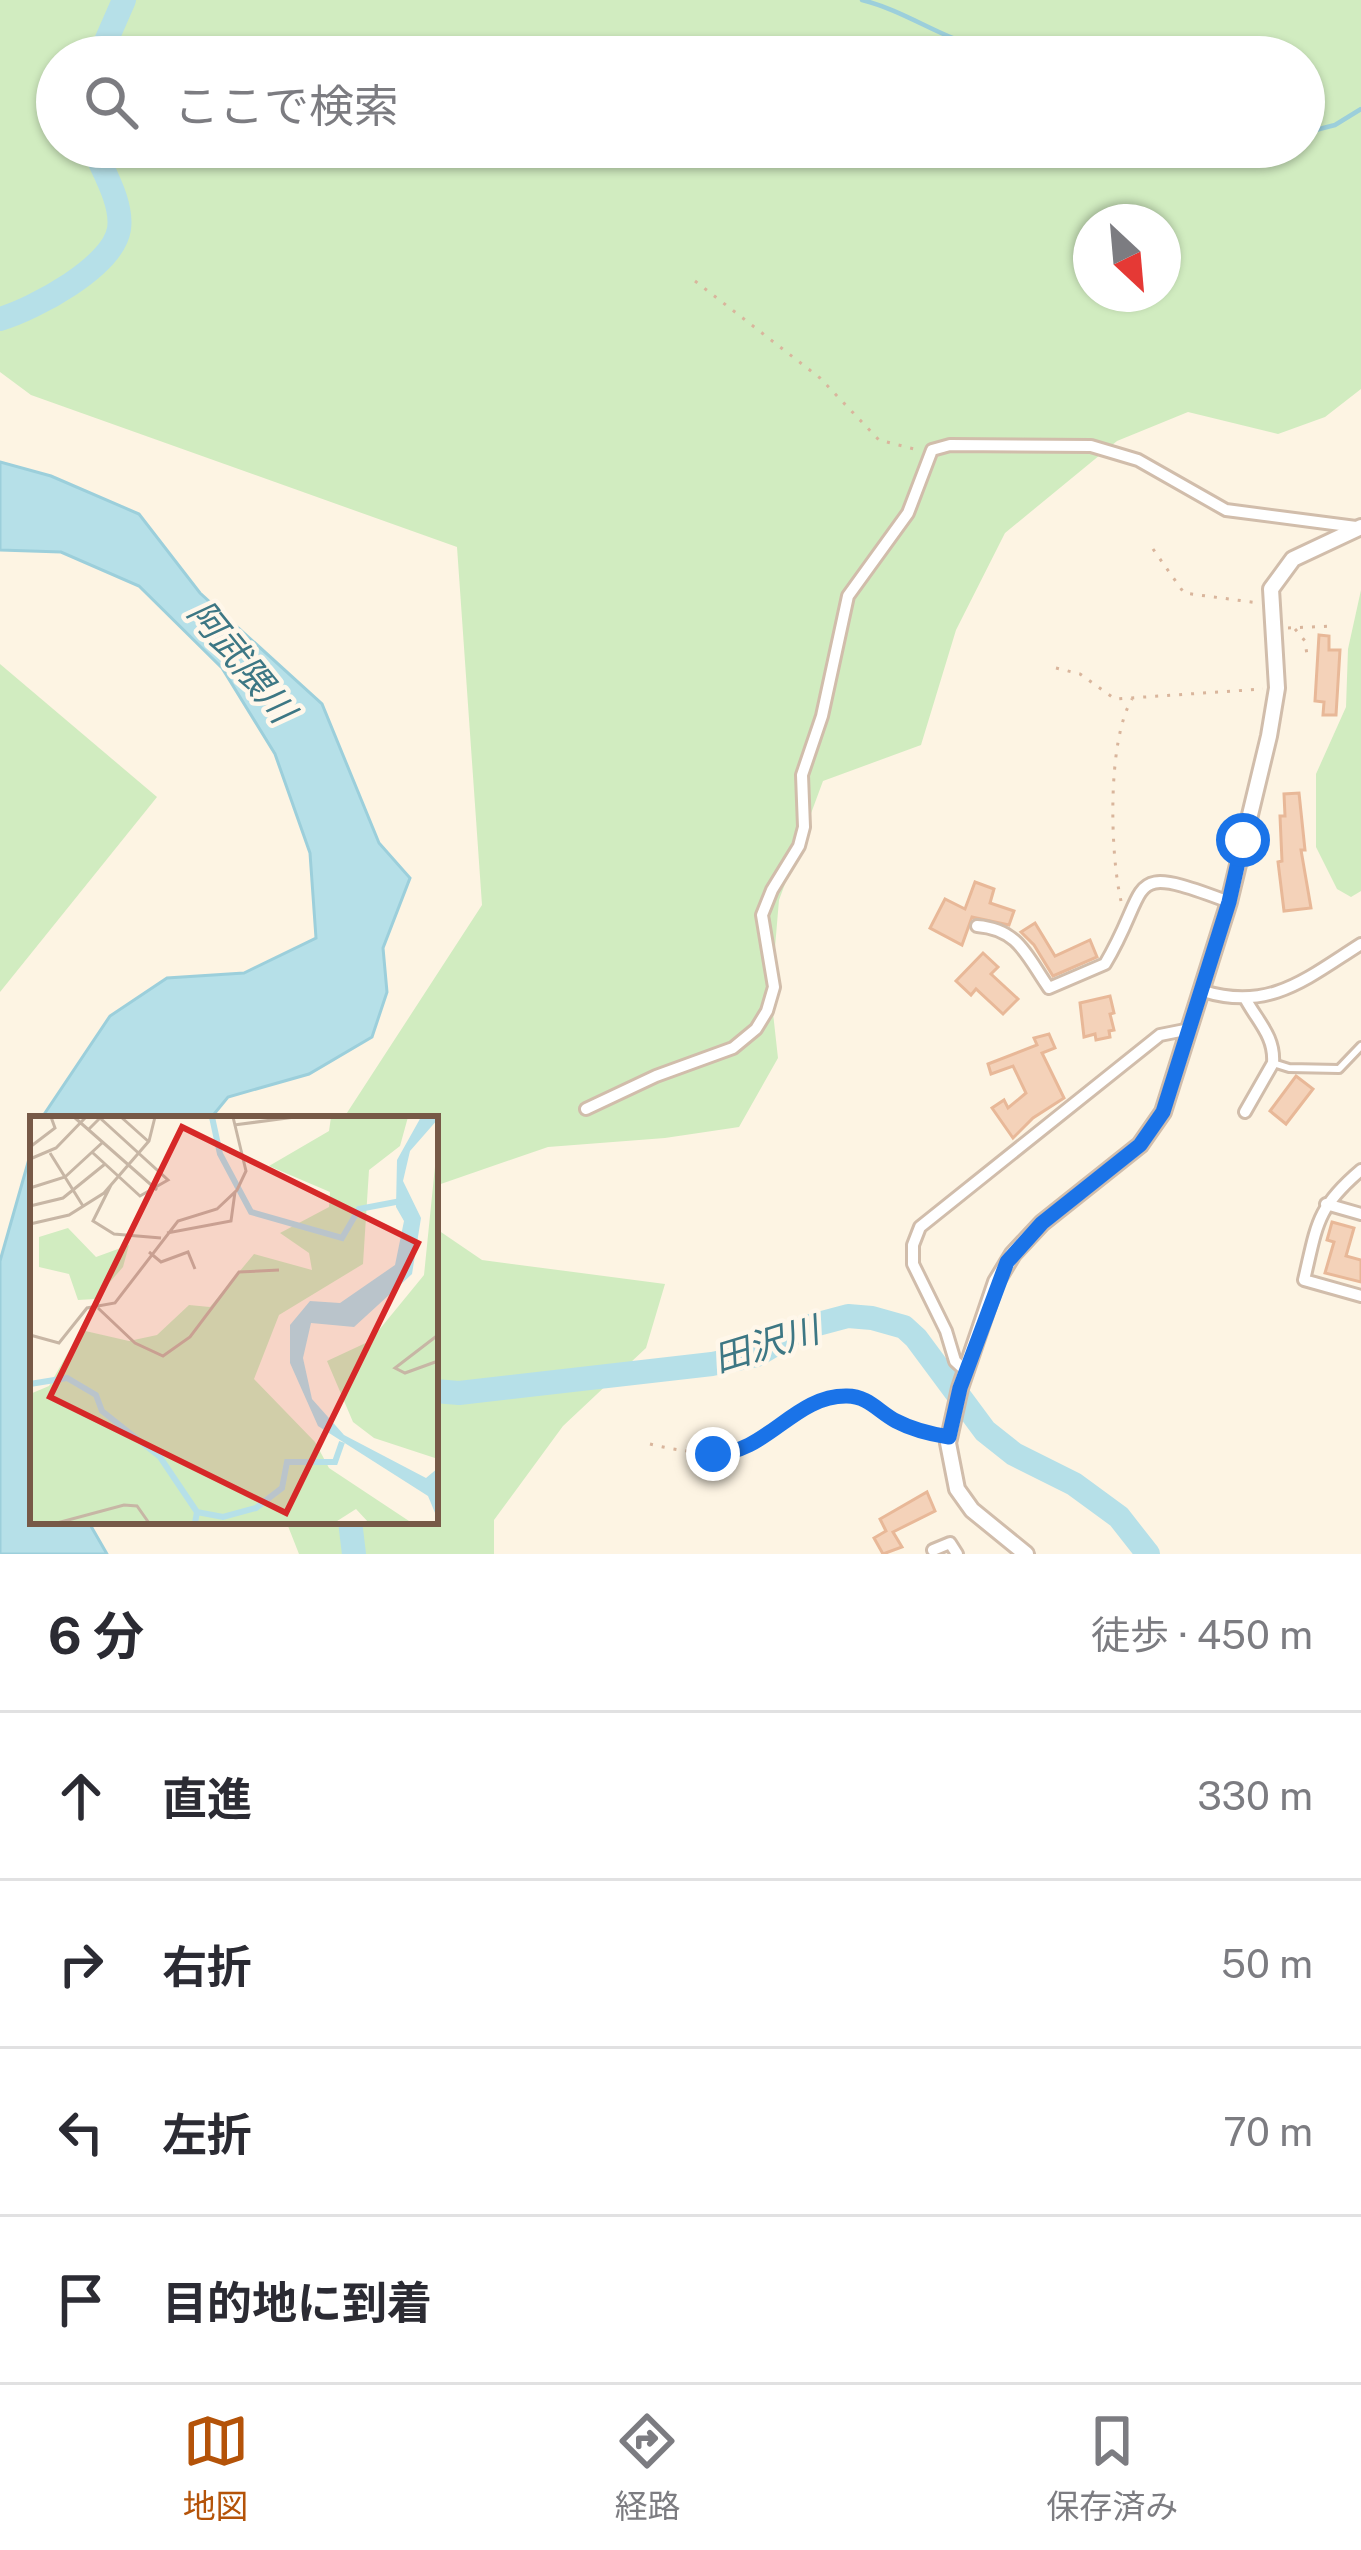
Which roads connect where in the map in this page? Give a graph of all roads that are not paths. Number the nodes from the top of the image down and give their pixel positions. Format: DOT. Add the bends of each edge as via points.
graph roads {
  1 [pos="1360,528"];
  2 [pos="1229,902"];
  3 [pos="977,926"];
  4 [pos="1361,944"];
  5 [pos="1203,991"];
  6 [pos="1244,998"];
  7 [pos="1190,1029"];
  8 [pos="1361,1046"];
  9 [pos="1273,1063"];
  10 [pos="586,1109"];
  11 [pos="1244,1112"];
  12 [pos="1361,1170"];
  13 [pos="1326,1204"];
  14 [pos="1361,1214"];
  15 [pos="1361,1296"];
  16 [pos="967,1372"];
  17 [pos="933,1550"];
  18 [pos="957,1554"];
  19 [pos="1026,1554"];
  1 -- 2 [label="street" via="1286,563 1273,583 1277,688"];
  1 -- 10 [label="street" via="1226,510 1138,460 1091,446 932,450 908,513 848,596 802,775 799,846 762,915 774,987 767,1011 733,1048"];
  2 -- 3 [label="street" via="1160,880 1138,894 1105,964 1048,988 1014,937"];
  2 -- 5 [label="street"];
  4 -- 6 [label="street" via="1280,993"];
  5 -- 6 [label="street"];
  5 -- 7 [label="street"];
  6 -- 9 [label="street" via="1272,1042"];
  7 -- 16 [label="street" via="1148,1136 1007,1262"];
  7 -- 16 [label="street" via="1160,1034 920,1227 913,1264"];
  8 -- 9 [label="lane" via="1339,1069"];
  9 -- 11 [label="street"];
  12 -- 13 [label="street"];
  13 -- 14 [label="street"];
  13 -- 15 [label="street" via="1304,1280"];
  16 -- 19 [label="street" via="950,1433 961,1497"];
  17 -- 18 [label="street" via="950,1543"];
}
